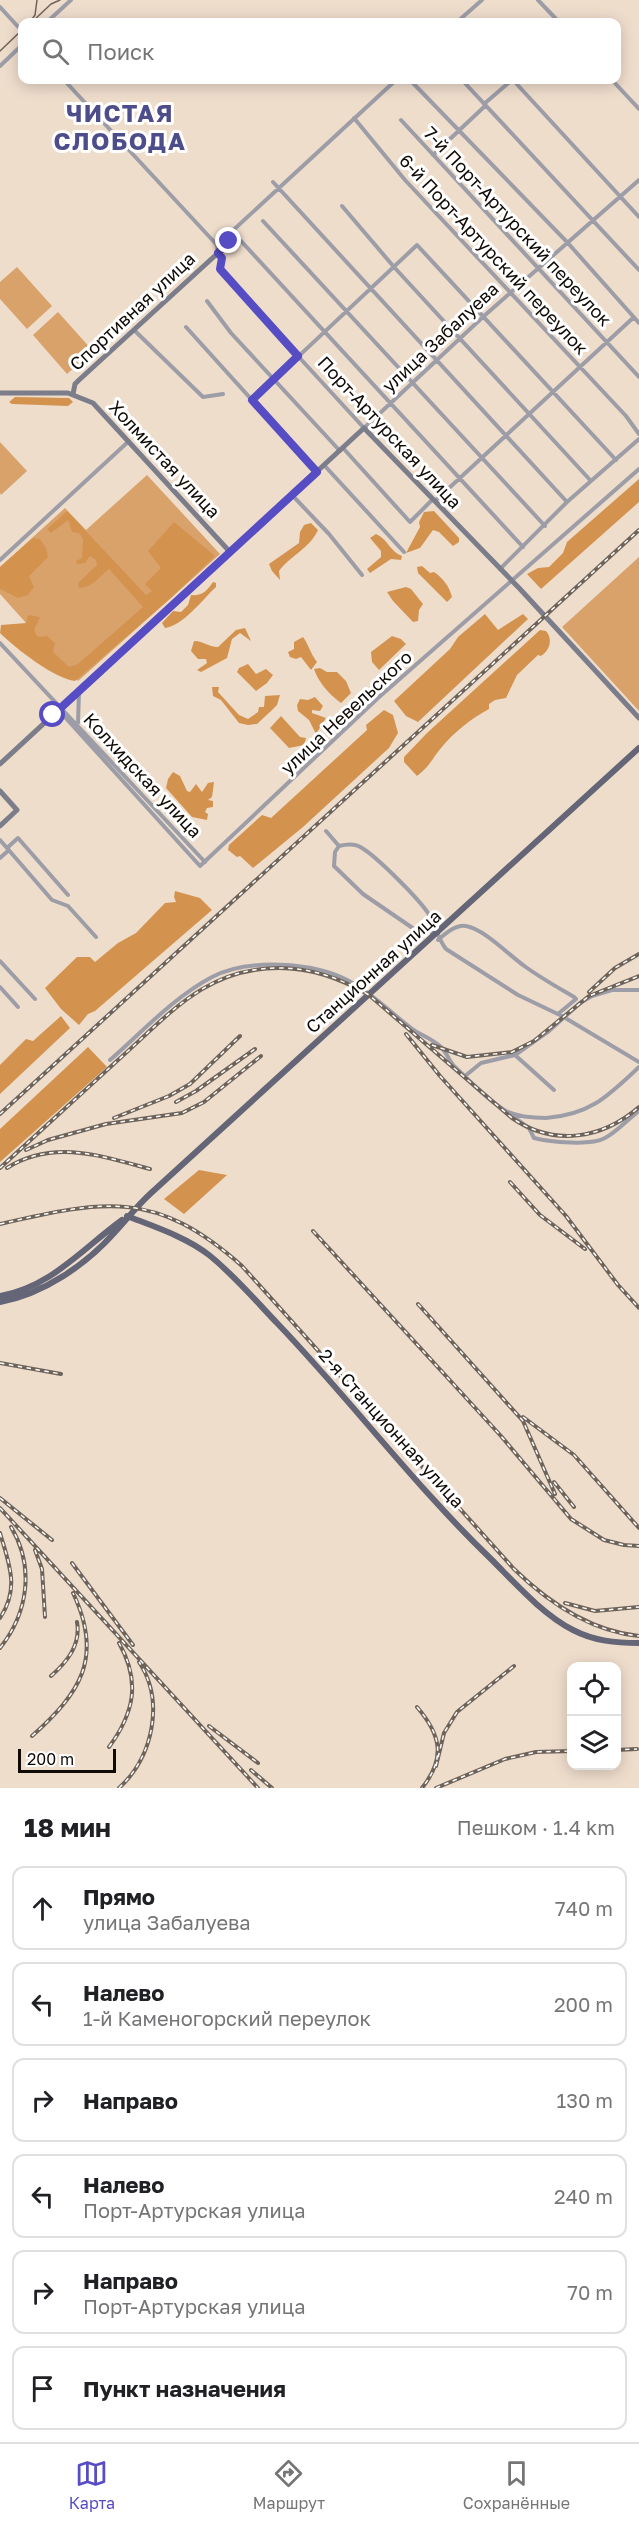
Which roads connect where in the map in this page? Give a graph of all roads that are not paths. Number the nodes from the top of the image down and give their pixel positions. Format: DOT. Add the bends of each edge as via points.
graph roads {
  1 [pos="71,0"];
  2 [pos="482,0"];
  3 [pos="538,0"];
  4 [pos="0,6"];
  5 [pos="51,18"];
  6 [pos="463,18"];
  7 [pos="555,18"];
  8 [pos="18,26"];
  9 [pos="18,49"];
  10 [pos="0,66"];
  11 [pos="68,84"];
  12 [pos="392,84"];
  13 [pos="414,84"];
  14 [pos="466,84"];
  15 [pos="508,84"];
  16 [pos="516,84"];
  17 [pos="616,84"];
  18 [pos="485,105"];
  19 [pos="639,110"];
  20 [pos="354,118"];
  21 [pos="401,120"];
  22 [pos="459,130"];
  23 [pos="433,155"];
  24 [pos="639,180"];
  25 [pos="273,182"];
  26 [pos="278,188"];
  27 [pos="619,197"];
  28 [pos="342,206"];
  29 [pos="639,217"];
  30 [pos="593,219"];
  31 [pos="263,221"];
  32 [pos="241,241"];
  33 [pos="567,242"];
  34 [pos="218,253"];
  35 [pos="394,267"];
  36 [pos="538,267"];
  37 [pos="639,270"];
  38 [pos="370,290"];
  39 [pos="512,292"];
  40 [pos="207,301"];
  41 [pos="346,312"];
  42 [pos="484,316"];
  43 [pos="634,317"];
  44 [pos="639,323"];
  45 [pos="186,327"];
  46 [pos="134,330"];
  47 [pos="323,333"];
  48 [pos="460,338"];
  49 [pos="607,341"];
  50 [pos="298,356"];
  51 [pos="436,361"];
  52 [pos="579,367"];
  53 [pos="639,377"];
  54 [pos="274,379"];
  55 [pos="413,383"];
  56 [pos="553,392"];
  57 [pos="0,393"];
  58 [pos="73,394"];
  59 [pos="222,394"];
  60 [pos="252,400"];
  61 [pos="390,405"];
  62 [pos="531,413"];
  63 [pos="364,428"];
  64 [pos="639,434"];
  65 [pos="506,435"];
  66 [pos="639,439"];
  67 [pos="129,441"];
  68 [pos="341,449"];
  69 [pos="483,457"];
  70 [pos="616,460"];
  71 [pos="324,465"];
  72 [pos="639,469"];
  73 [pos="317,472"];
  74 [pos="459,479"];
  75 [pos="591,481"];
  76 [pos="292,495"];
  77 [pos="434,500"];
  78 [pos="567,502"];
  79 [pos="545,526"];
  80 [pos="523,548"];
  81 [pos="230,552"];
  82 [pos="404,552"];
  83 [pos="0,560"];
  84 [pos="500,569"];
  85 [pos="362,575"];
  86 [pos="512,580"];
  87 [pos="0,643"];
  88 [pos="80,691"];
  89 [pos="61,708"];
  90 [pos="639,718"];
  91 [pos="78,724"];
  92 [pos="639,748"];
  93 [pos="0,764"];
  94 [pos="0,791"];
  95 [pos="0,826"];
  96 [pos="326,831"];
  97 [pos="0,840"];
  98 [pos="339,846"];
  99 [pos="8,849"];
  100 [pos="0,858"];
  101 [pos="205,862"];
  102 [pos="200,866"];
  103 [pos="68,895"];
  104 [pos="437,932"];
  105 [pos="96,937"];
  106 [pos="438,940"];
  107 [pos="0,961"];
  108 [pos="0,987"];
  109 [pos="639,990"];
  110 [pos="370,994"];
  111 [pos="35,999"];
  112 [pos="18,1007"];
  113 [pos="557,1014"];
  114 [pos="564,1017"];
  115 [pos="515,1055"];
  116 [pos="110,1060"];
  117 [pos="639,1062"];
  118 [pos="639,1067"];
  119 [pos="465,1076"];
  120 [pos="554,1090"];
  121 [pos="507,1111"];
  122 [pos="639,1111"];
  123 [pos="128,1216"];
  124 [pos="0,1296"];
  125 [pos="0,1302"];
  126 [pos="639,1643"];
  1 -- 5 [label="street"];
  2 -- 6 [label="street"];
  3 -- 7 [label="street"];
  4 -- 8 [label="street"];
  9 -- 10 [label="street"];
  11 -- 34 [label="street, Порт-Артурская улица" via="217,245"];
  12 -- 20 [label="street, Спортивная улица"];
  13 -- 22 [label="street"];
  14 -- 18 [label="street"];
  15 -- 18 [label="street"];
  16 -- 27 [label="street"];
  17 -- 19 [label="street"];
  18 -- 22 [label="street"];
  18 -- 30 [label="street"];
  20 -- 26 [label="street, Спортивная улица"];
  20 -- 39 [label="street, 6-й Порт-Артурский переулок" via="405,180"];
  21 -- 23 [label="street, 7-й Порт-Артурский переулок"];
  22 -- 23 [label="street"];
  22 -- 33 [label="street"];
  23 -- 36 [label="street, 7-й Порт-Артурский переулок"];
  24 -- 27 [label="street, улица Забалуева"];
  25 -- 26 [label="street"];
  26 -- 34 [label="street, Спортивная улица" via="229,234 229,241"];
  26 -- 38 [label="street"];
  27 -- 29 [label="street"];
  27 -- 30 [label="street, улица Забалуева"];
  28 -- 35 [label="street"];
  30 -- 33 [label="street, улица Забалуева"];
  30 -- 37 [label="street"];
  31 -- 41 [label="street"];
  32 -- 47 [label="street"];
  33 -- 36 [label="street, улица Забалуева"];
  33 -- 43 [label="street"];
  34 -- 46 [label="street, Спортивная улица"];
  34 -- 50 [label="street, Порт-Артурская улица" via="222,258 220,269 230,282"];
  35 -- 38 [label="street"];
  35 -- 42 [label="street" via="417,245"];
  35 -- 48 [label="street"];
  36 -- 39 [label="street, улица Забалуева"];
  36 -- 49 [label="street, 7-й Порт-Артурский переулок"];
  38 -- 41 [label="street"];
  38 -- 51 [label="street"];
  39 -- 42 [label="street, улица Забалуева"];
  39 -- 52 [label="street, 6-й Порт-Артурский переулок"];
  40 -- 54 [label="street"];
  41 -- 47 [label="street"];
  41 -- 55 [label="street"];
  42 -- 48 [label="street, улица Забалуева"];
  42 -- 56 [label="street"];
  43 -- 44 [label="street"];
  43 -- 49 [label="street"];
  45 -- 60 [label="street"];
  46 -- 58 [label="street, Спортивная улица" via="75,384"];
  46 -- 59 [label="street" via="203,398"];
  47 -- 50 [label="street"];
  47 -- 61 [label="street"];
  48 -- 51 [label="street, улица Забалуева"];
  48 -- 62 [label="street"];
  49 -- 52 [label="street"];
  49 -- 53 [label="street, 7-й Порт-Артурский переулок"];
  50 -- 54 [label="street"];
  50 -- 63 [label="street, Порт-Артурская улица"];
  51 -- 55 [label="street, улица Забалуева"];
  51 -- 65 [label="street"];
  52 -- 56 [label="street"];
  52 -- 64 [label="street, 6-й Порт-Артурский переулок"];
  54 -- 60 [label="street"];
  54 -- 68 [label="street"];
  55 -- 61 [label="street, улица Забалуева"];
  55 -- 69 [label="street"];
  56 -- 62 [label="street"];
  56 -- 70 [label="street"];
  57 -- 58 [label="street"];
  58 -- 67 [label="street, Холмистая улица" via="93,403"];
  60 -- 73 [label="street"];
  61 -- 63 [label="street, улица Забалуева"];
  61 -- 74 [label="street"];
  62 -- 65 [label="street"];
  62 -- 75 [label="street"];
  63 -- 68 [label="street, улица Забалуева"];
  63 -- 77 [label="street, Порт-Артурская улица"];
  65 -- 69 [label="street"];
  65 -- 78 [label="street"];
  66 -- 70 [label="street"];
  67 -- 81 [label="street, Холмистая улица"];
  67 -- 83 [label="street"];
  68 -- 71 [label="street, улица Забалуева"];
  68 -- 77 [label="street" via="410,522"];
  69 -- 74 [label="street"];
  69 -- 79 [label="street"];
  70 -- 75 [label="street"];
  71 -- 73 [label="street, улица Забалуева"];
  71 -- 82 [label="street"];
  72 -- 86 [label="street, улица Невельского"];
  73 -- 76 [label="street, улица Забалуева"];
  74 -- 77 [label="street"];
  74 -- 80 [label="street"];
  75 -- 78 [label="street"];
  76 -- 81 [label="street, улица Забалуева"];
  76 -- 85 [label="street"];
  77 -- 84 [label="street, Порт-Артурская улица"];
  78 -- 79 [label="street"];
  79 -- 80 [label="street"];
  80 -- 84 [label="street"];
  81 -- 88 [label="street, улица Забалуева"];
  84 -- 86 [label="street, Порт-Артурская улица"];
  86 -- 90 [label="street, Порт-Артурская улица"];
  86 -- 101 [label="street, улица Невельского" via="378,698"];
  87 -- 89 [label="street, Колхидская улица"];
  88 -- 89 [label="street, улица Забалуева"];
  88 -- 91 [label="street"];
  89 -- 91 [label="street, Колхидская улица"];
  89 -- 93 [label="street, улица Забалуева"];
  89 -- 102 [label="street, Колхидская улица" via="95,752"];
  91 -- 101 [label="street, Колхидская улица"];
  92 -- 104 [label="main road, Станционная улица"];
  94 -- 95 [label="street" via="17,810"];
  96 -- 98 [label="street"];
  97 -- 99 [label="street"];
  98 -- 104 [label="street" via="353,844 362,848 423,905"];
  98 -- 104 [label="street" via="334,866 363,894 414,929"];
  99 -- 100 [label="street"];
  99 -- 103 [label="street" via="18,838"];
  99 -- 105 [label="street" via="52,900 68,906"];
  101 -- 102 [label="street, улица Невельского"];
  104 -- 106 [label="street"];
  104 -- 110 [label="main road, Станционная улица"];
  106 -- 113 [label="street" via="458,958"];
  106 -- 113 [label="street" via="461,926 476,930 576,999"];
  107 -- 111 [label="street"];
  108 -- 112 [label="street"];
  109 -- 114 [label="street" via="612,990 592,996"];
  110 -- 116 [label="street" via="336,975 299,966 231,970 185,995"];
  110 -- 119 [label="street" via="441,1047"];
  110 -- 123 [label="main road, Станционная улица"];
  113 -- 114 [label="street"];
  114 -- 115 [label="street"];
  114 -- 117 [label="street"];
  115 -- 119 [label="street" via="481,1063"];
  115 -- 120 [label="street"];
  118 -- 121 [label="street" via="607,1097 579,1113 533,1118"];
  119 -- 121 [label="street"];
  121 -- 122 [label="street" via="529,1128 534,1138 594,1142"];
  123 -- 124 [label="main road, Станционная улица" via="56,1274 34,1286"];
  123 -- 125 [label="main road, Станционная улица" via="85,1260 59,1278 37,1291"];
  123 -- 126 [label="main road, 2-я Станционная улица" via="186,1241 222,1265 342,1392 476,1544 550,1614 592,1638"];
}
